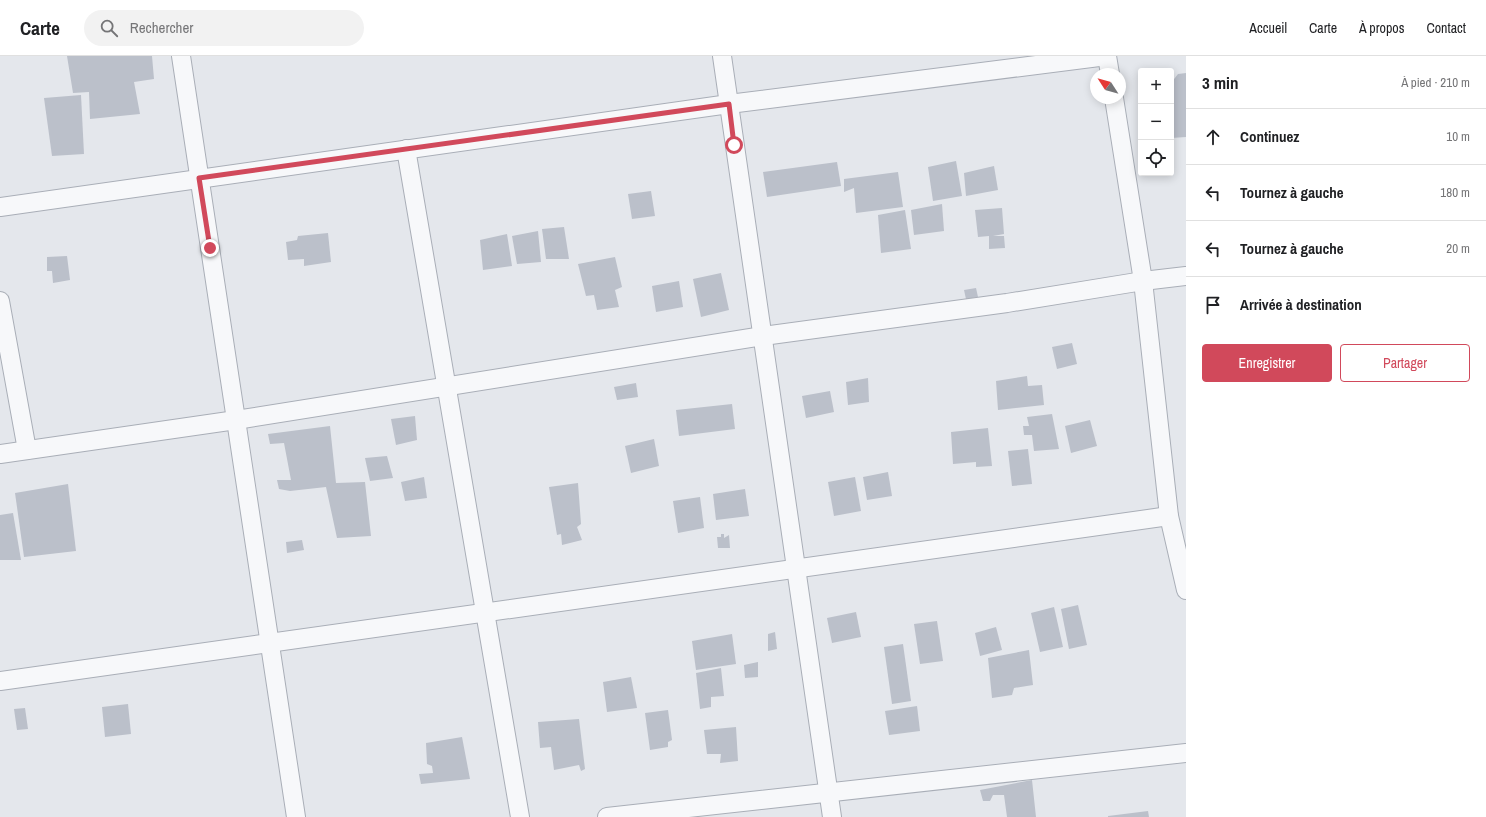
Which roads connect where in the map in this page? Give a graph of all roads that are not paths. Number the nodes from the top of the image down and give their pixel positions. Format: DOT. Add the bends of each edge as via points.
graph roads {
  1 [pos="181,56"];
  2 [pos="722,56"];
  3 [pos="1107,56"];
  4 [pos="1109,68"];
  5 [pos="729,104"];
  6 [pos="1115,104"];
  7 [pos="406,149"];
  8 [pos="199,178"];
  9 [pos="0,207"];
  10 [pos="1186,276"];
  11 [pos="1143,281"];
  12 [pos="0,301"];
  13 [pos="763,336"];
  14 [pos="447,386"];
  15 [pos="236,420"];
  16 [pos="27,450"];
  17 [pos="0,454"];
  18 [pos="1169,516"];
  19 [pos="796,568"];
  20 [pos="1186,590"];
  21 [pos="486,612"];
  22 [pos="270,643"];
  23 [pos="0,681"];
  24 [pos="1186,753"];
  25 [pos="828,792"];
  26 [pos="296,817"];
  27 [pos="520,817"];
  28 [pos="608,817"];
  29 [pos="832,817"];
  1 -- 8 [label="street"];
  2 -- 5 [label="street"];
  3 -- 4 [label="street"];
  3 -- 5 [label="street"];
  5 -- 7 [label="street"];
  5 -- 13 [label="street"];
  6 -- 11 [label="street"];
  7 -- 8 [label="street"];
  7 -- 14 [label="street"];
  8 -- 9 [label="street"];
  8 -- 15 [label="street"];
  10 -- 11 [label="street"];
  11 -- 13 [label="street" via="1007,303"];
  11 -- 18 [label="street"];
  12 -- 16 [label="street"];
  13 -- 14 [label="street"];
  13 -- 19 [label="street"];
  14 -- 15 [label="street"];
  14 -- 21 [label="street"];
  15 -- 16 [label="street"];
  15 -- 22 [label="street"];
  16 -- 17 [label="street"];
  18 -- 19 [label="street"];
  18 -- 20 [label="street"];
  19 -- 21 [label="street"];
  19 -- 25 [label="street"];
  21 -- 22 [label="street"];
  21 -- 27 [label="street"];
  22 -- 23 [label="street"];
  22 -- 26 [label="street"];
  24 -- 25 [label="street"];
  25 -- 28 [label="street"];
  25 -- 29 [label="street"];
}
